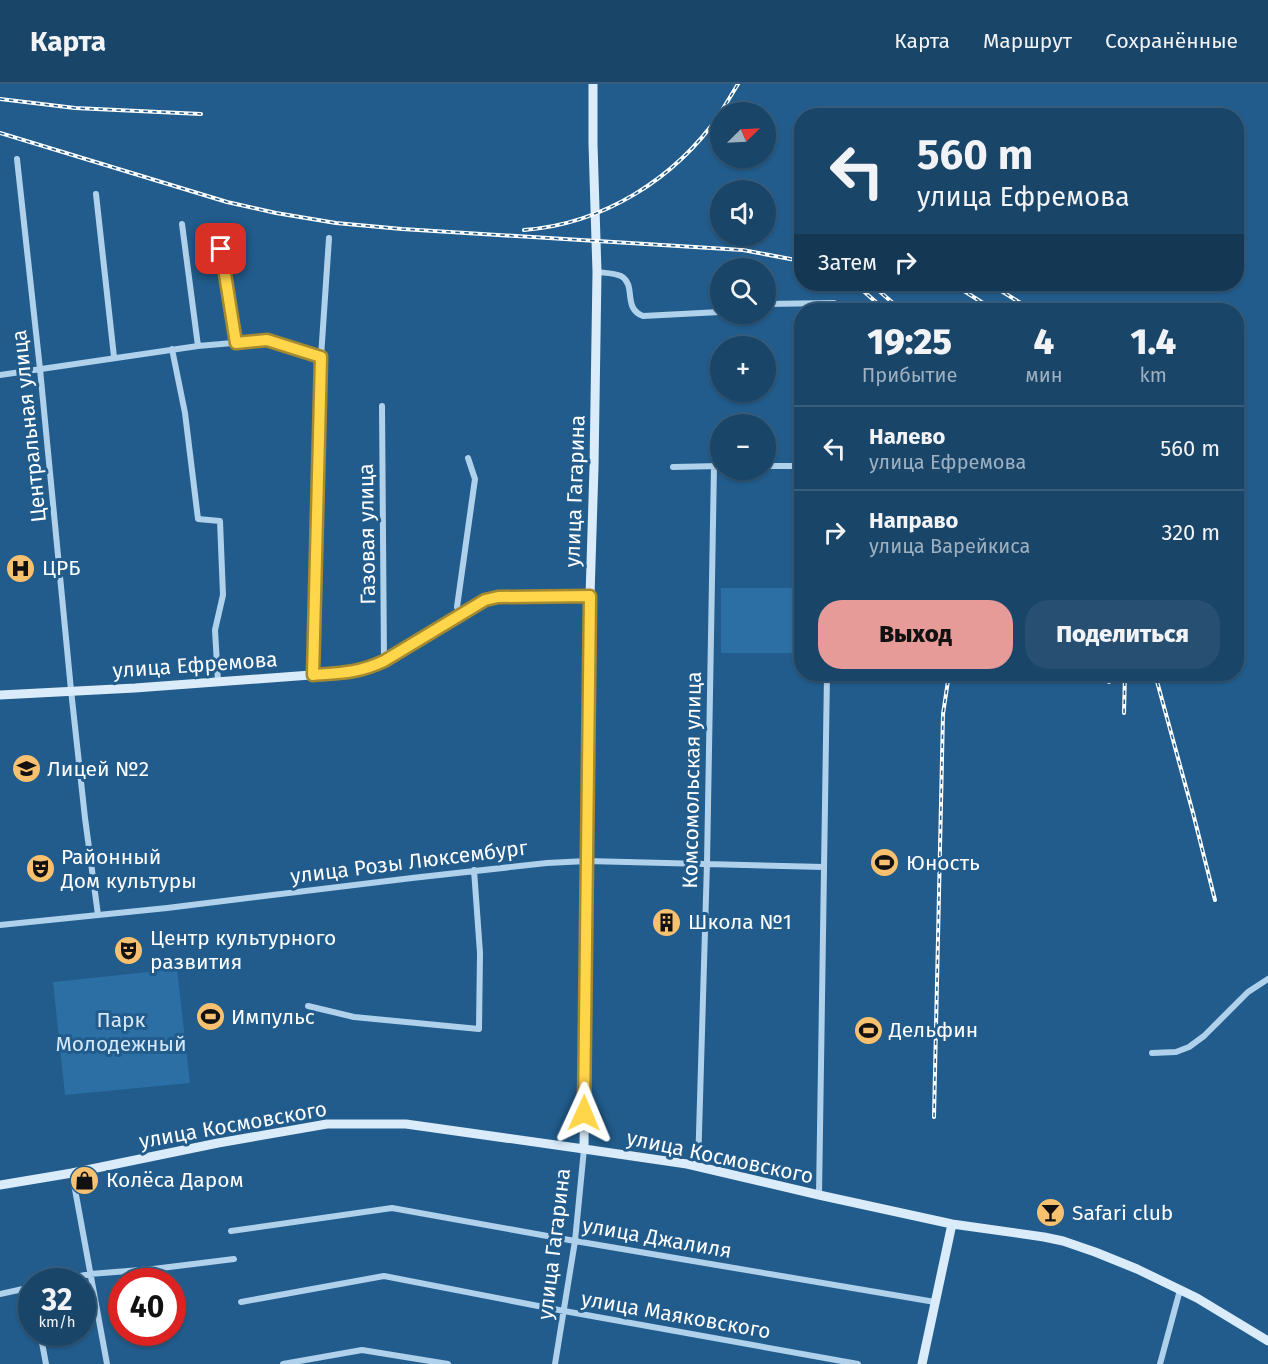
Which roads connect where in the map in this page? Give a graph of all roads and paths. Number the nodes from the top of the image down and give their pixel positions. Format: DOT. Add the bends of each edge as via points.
graph roads {
  1 [pos="593,84"];
  2 [pos="17,159"];
  3 [pos="96,194"];
  4 [pos="182,224"];
  5 [pos="217,226"];
  6 [pos="329,238"];
  7 [pos="597,272"];
  8 [pos="776,303"];
  9 [pos="834,303"];
  10 [pos="710,313"];
  11 [pos="236,343"];
  12 [pos="198,346"];
  13 [pos="172,349"];
  14 [pos="114,357"];
  15 [pos="321,357"];
  16 [pos="40,369"];
  17 [pos="0,375"];
  18 [pos="382,406"];
  19 [pos="468,458"];
  20 [pos="710,466"];
  21 [pos="776,466"];
  22 [pos="794,466"];
  23 [pos="673,467"];
  24 [pos="717,480"];
  25 [pos="590,596"];
  26 [pos="461,614"];
  27 [pos="384,661"];
  28 [pos="313,675"];
  29 [pos="827,681"];
  30 [pos="218,682"];
  31 [pos="71,690"];
  32 [pos="0,695"];
  33 [pos="587,861"];
  34 [pos="707,863"];
  35 [pos="824,867"];
  36 [pos="474,870"];
  37 [pos="98,915"];
  38 [pos="0,925"];
  39 [pos="1268,979"];
  40 [pos="308,1006"];
  41 [pos="1152,1053"];
  42 [pos="584,1149"];
  43 [pos="698,1167"];
  44 [pos="72,1173"];
  45 [pos="0,1185"];
  46 [pos="819,1195"];
  47 [pos="952,1224"];
  48 [pos="231,1231"];
  49 [pos="575,1241"];
  50 [pos="234,1259"];
  51 [pos="89,1268"];
  52 [pos="96,1274"];
  53 [pos="18,1290"];
  54 [pos="1180,1290"];
  55 [pos="0,1294"];
  56 [pos="241,1302"];
  57 [pos="935,1302"];
  58 [pos="96,1306"];
  59 [pos="564,1311"];
  60 [pos="1268,1341"];
  61 [pos="43,1346"];
  62 [pos="46,1364"];
  63 [pos="107,1364"];
  64 [pos="283,1364"];
  65 [pos="448,1364"];
  66 [pos="555,1364"];
  67 [pos="858,1364"];
  68 [pos="922,1364"];
  69 [pos="1160,1364"];
  1 -- 7 [label="street, улица Гагарина"];
  2 -- 16 [label="street, Центральная улица"];
  3 -- 14 [label="street"];
  4 -- 12 [label="street"];
  5 -- 11 [label="street"];
  6 -- 15 [label="street"];
  7 -- 10 [label="street" via="627,281 637,314"];
  7 -- 25 [label="street, улица Гагарина"];
  8 -- 9 [label="street"];
  11 -- 12 [label="street"];
  11 -- 15 [label="street" via="267,340"];
  12 -- 13 [label="street"];
  13 -- 14 [label="street"];
  13 -- 30 [label="street" via="185,413 198,519 220,521 223,595 215,630"];
  14 -- 16 [label="street"];
  15 -- 28 [label="street"];
  16 -- 17 [label="street"];
  16 -- 31 [label="street, Центральная улица"];
  18 -- 27 [label="street, Газовая улица"];
  19 -- 26 [label="street" via="475,479 457,607"];
  20 -- 23 [label="street"];
  21 -- 22 [label="street"];
  24 -- 34 [label="street, Комсомольская улица"];
  25 -- 26 [label="street, улица Ефремова" via="498,597"];
  25 -- 33 [label="street, улица Гагарина"];
  26 -- 27 [label="street, улица Ефремова"];
  27 -- 28 [label="street, улица Ефремова" via="368,669"];
  28 -- 30 [label="street, улица Ефремова"];
  29 -- 35 [label="street"];
  30 -- 31 [label="street, улица Ефремова"];
  31 -- 32 [label="street, улица Ефремова"];
  31 -- 37 [label="street, Центральная улица"];
  33 -- 34 [label="street, улица Розы Люксембург"];
  33 -- 36 [label="street, улица Розы Люксембург"];
  33 -- 42 [label="street, улица Гагарина"];
  34 -- 35 [label="street, улица Розы Люксембург"];
  34 -- 43 [label="street, Комсомольская улица"];
  35 -- 46 [label="street"];
  36 -- 37 [label="street, улица Розы Люксембург"];
  36 -- 40 [label="street" via="480,953 479,1029 354,1017"];
  37 -- 38 [label="street, улица Розы Люксембург"];
  39 -- 41 [label="street" via="1248,992 1189,1047 1176,1053"];
  42 -- 43 [label="street, улица Космовского"];
  42 -- 44 [label="street, улица Космовского" via="406,1124 327,1124"];
  42 -- 49 [label="street, улица Гагарина"];
  43 -- 46 [label="street, улица Космовского"];
  44 -- 45 [label="street, улица Космовского"];
  44 -- 51 [label="street"];
  46 -- 47 [label="street, улица Космовского"];
  47 -- 54 [label="street, улица Космовского" via="1063,1241 1126,1264"];
  47 -- 57 [label="street"];
  48 -- 49 [label="street, улица Джалиля" via="392,1208"];
  49 -- 57 [label="street, улица Джалиля"];
  49 -- 59 [label="street, улица Гагарина"];
  50 -- 52 [label="street"];
  53 -- 55 [label="street"];
  54 -- 60 [label="street, улица Космовского"];
  54 -- 69 [label="street"];
  56 -- 59 [label="street, улица Маяковского" via="384,1276"];
  57 -- 68 [label="street"];
  58 -- 63 [label="street"];
  59 -- 66 [label="street, улица Гагарина"];
  59 -- 67 [label="street, улица Маяковского"];
  61 -- 62 [label="street"];
  64 -- 65 [label="street" via="362,1350"];
}
